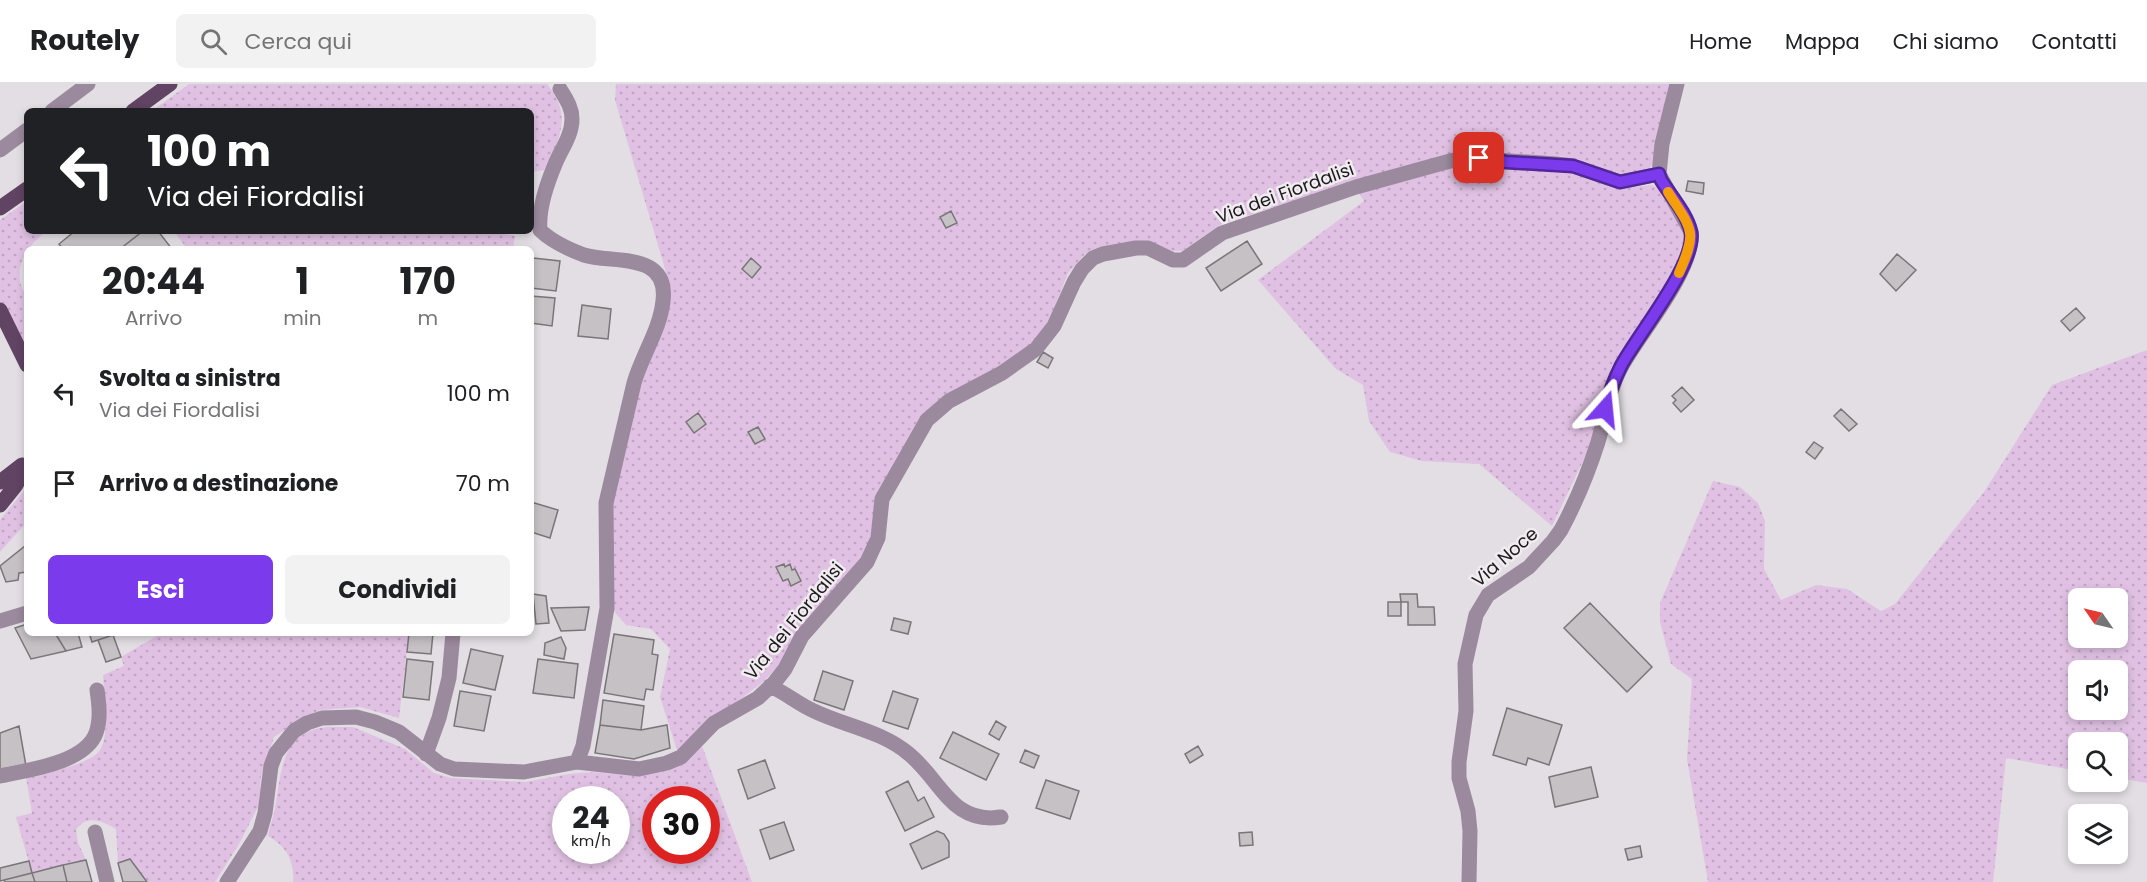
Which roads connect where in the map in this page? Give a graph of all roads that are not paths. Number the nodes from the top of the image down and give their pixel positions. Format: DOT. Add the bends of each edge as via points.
graph roads {
  1 [pos="88,84"];
  2 [pos="170,84"];
  3 [pos="1677,84"];
  4 [pos="560,89"];
  5 [pos="56,108"];
  6 [pos="137,108"];
  7 [pos="24,132"];
  8 [pos="0,150"];
  9 [pos="1659,174"];
  10 [pos="24,191"];
  11 [pos="0,208"];
  12 [pos="0,310"];
  13 [pos="0,333"];
  14 [pos="24,358"];
  15 [pos="24,361"];
  16 [pos="24,465"];
  17 [pos="24,469"];
  18 [pos="0,482"];
  19 [pos="0,505"];
  20 [pos="24,614"];
  21 [pos="0,621"];
  22 [pos="453,636"];
  23 [pos="770,686"];
  24 [pos="97,690"];
  25 [pos="426,754"];
  26 [pos="577,762"];
  27 [pos="0,776"];
  28 [pos="1002,817"];
  29 [pos="94,832"];
  30 [pos="107,882"];
  31 [pos="227,882"];
  32 [pos="1469,882"];
  1 -- 5 [label="street"];
  2 -- 6 [label="main road"];
  3 -- 9 [label="street"];
  4 -- 26 [label="street" via="568,102 572,122 549,182 540,230 559,244 585,255 646,265 660,278 663,300 653,338 638,368 606,503 607,608"];
  7 -- 8 [label="street"];
  9 -- 23 [label="street, Via dei Fiordalisi" via="1620,182 1573,166 1479,158 1459,160 1356,187 1222,233 1183,260 1173,260 1148,248 1093,258 1082,269 1054,326 1036,349 1002,373 949,401 927,420 882,499 878,538 867,562 802,636 785,669"];
  9 -- 32 [label="street, Via Noce" via="1691,232 1688,252 1672,287 1609,393 1598,441 1561,530 1529,567 1488,596 1476,615 1465,664 1466,711 1459,762 1470,831"];
  10 -- 11 [label="main road"];
  12 -- 14 [label="main road"];
  13 -- 15 [label="main road"];
  16 -- 18 [label="main road"];
  17 -- 19 [label="main road"];
  20 -- 21 [label="street"];
  22 -- 25 [label="street" via="440,718"];
  23 -- 26 [label="street, Via dei Fiordalisi" via="758,698 714,723 681,757 667,764 639,769"];
  23 -- 28 [label="street" via="816,712 876,734 909,754 965,813 976,818"];
  24 -- 27 [label="street" via="96,733 81,752"];
  25 -- 26 [label="street, Via dei Fiordalisi" via="454,770 524,772"];
  25 -- 31 [label="street, Via dei Fiordalisi" via="399,732 356,717 322,718 294,731 271,766 260,831"];
  29 -- 30 [label="street"];
}
